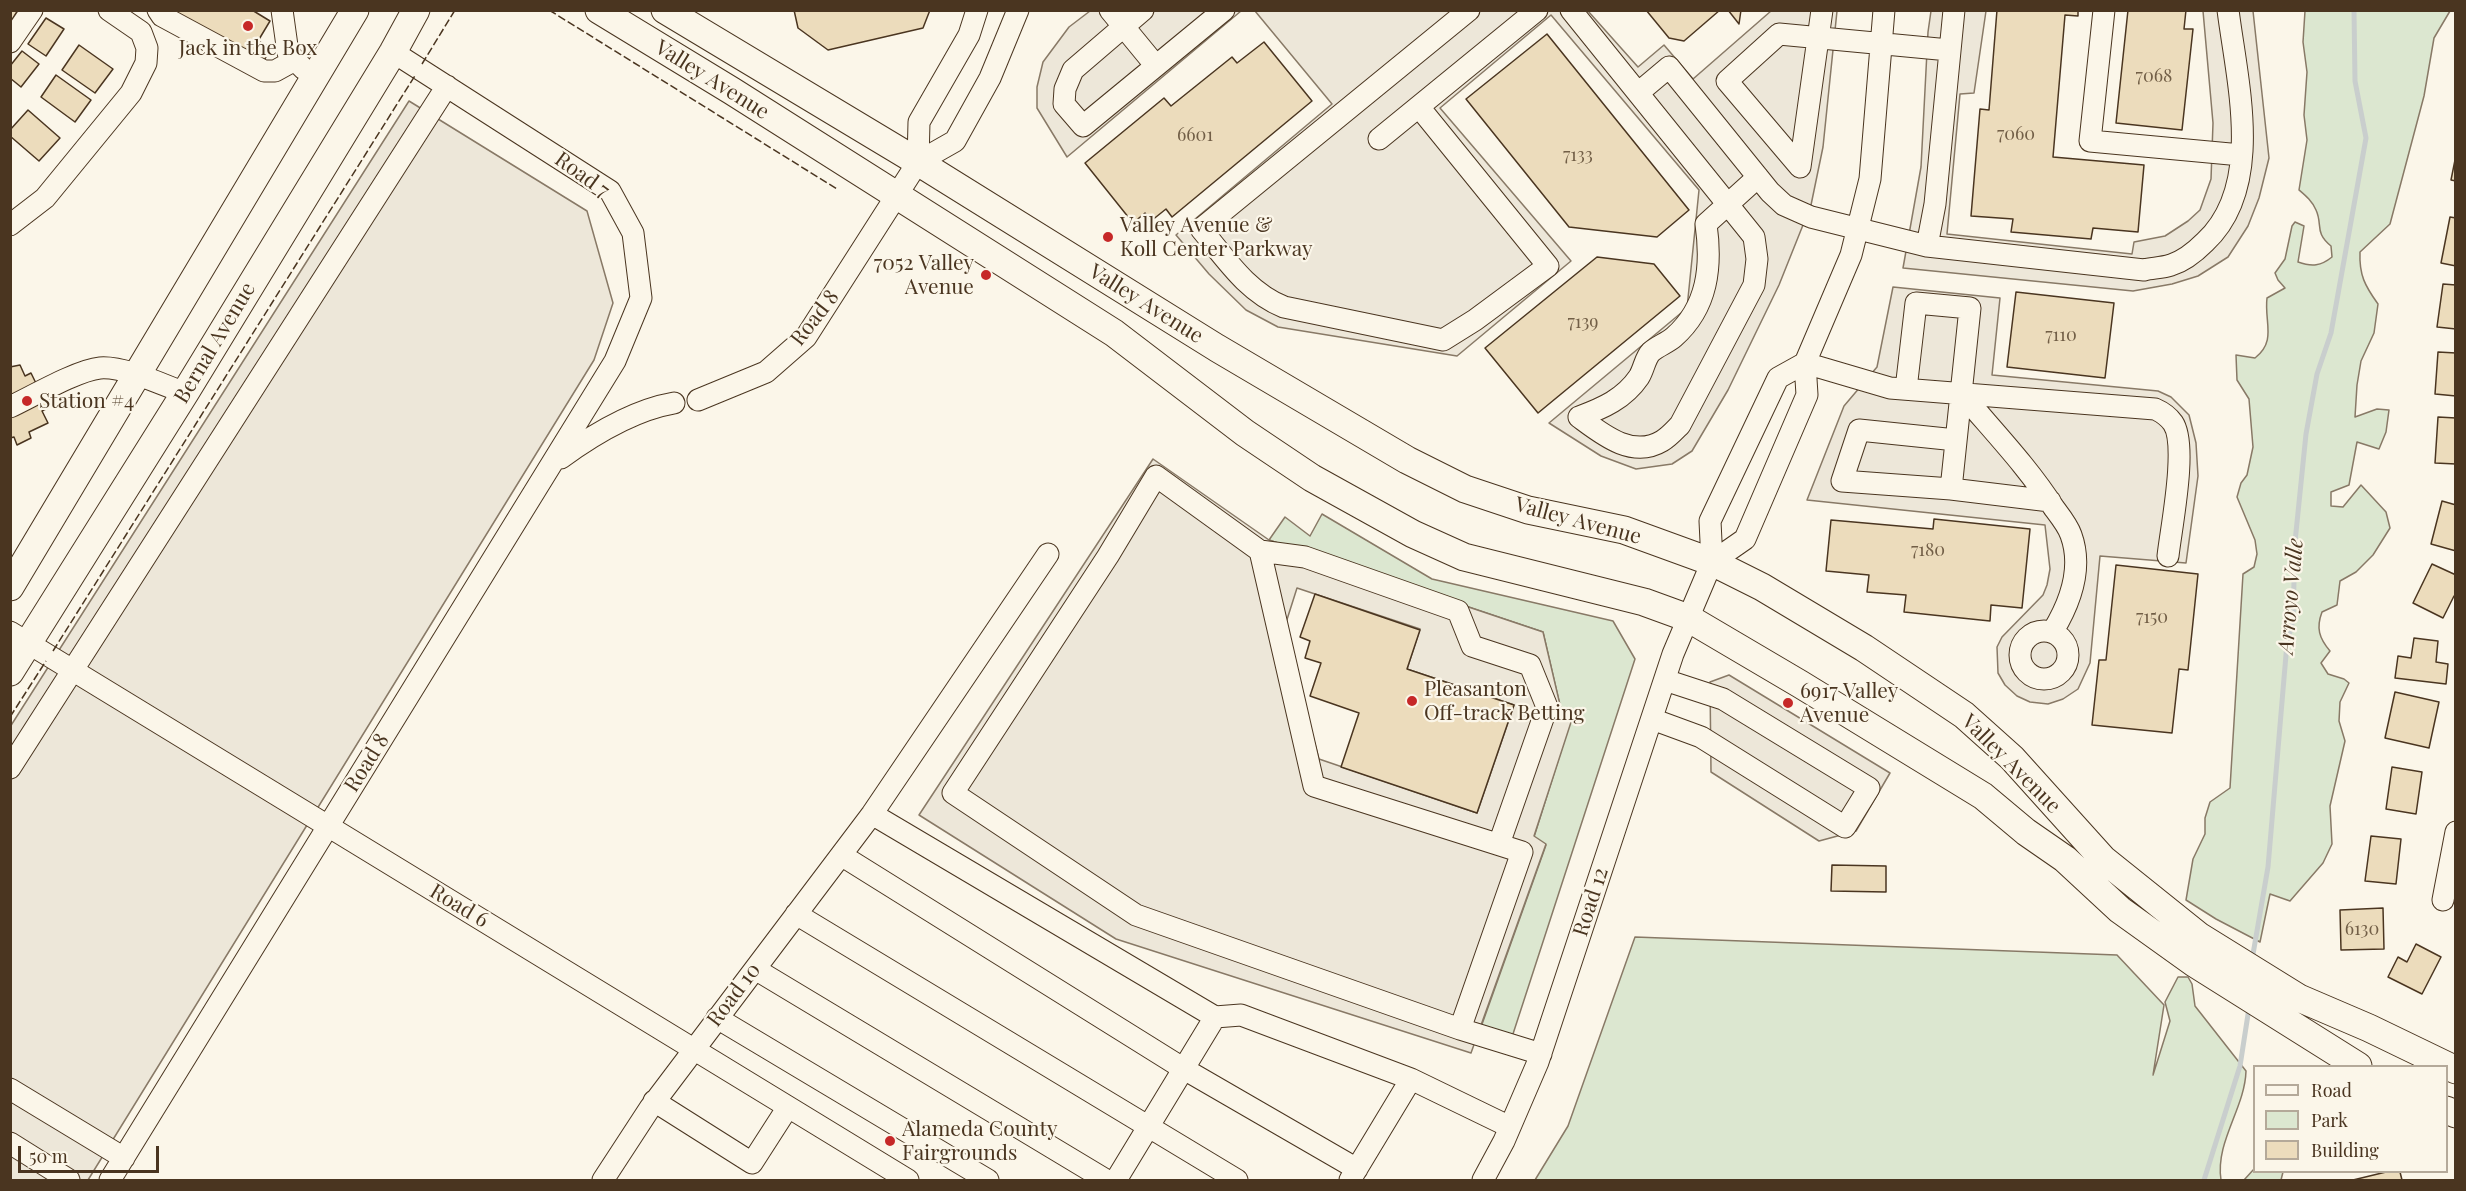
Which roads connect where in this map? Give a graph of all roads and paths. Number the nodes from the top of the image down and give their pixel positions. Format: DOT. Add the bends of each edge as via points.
graph roads {
  1 [pos="32,10"];
  2 [pos="109,10"];
  3 [pos="158,10"];
  4 [pos="282,10"];
  5 [pos="355,10"];
  6 [pos="416,10"];
  7 [pos="599,10"];
  8 [pos="976,10"];
  9 [pos="1018,10"];
  10 [pos="1110,10"];
  11 [pos="1143,10"];
  12 [pos="1224,10"];
  13 [pos="1469,10"];
  14 [pos="1538,10"];
  15 [pos="1571,10"];
  16 [pos="1822,10"];
  17 [pos="1884,10"];
  18 [pos="1954,10"];
  19 [pos="2104,10"];
  20 [pos="2228,10"];
  21 [pos="683,15"];
  22 [pos="1124,27"];
  23 [pos="1818,38"];
  24 [pos="10,42"];
  25 [pos="1881,43"];
  26 [pos="1949,50"];
  27 [pos="393,52"];
  28 [pos="295,60"];
  29 [pos="1156,66"];
  30 [pos="317,76"];
  31 [pos="447,86"];
  32 [pos="1638,93"];
  33 [pos="1419,107"];
  34 [pos="1379,139"];
  35 [pos="2241,155"];
  36 [pos="918,162"];
  37 [pos="1758,177"];
  38 [pos="896,197"];
  39 [pos="1728,205"];
  40 [pos="10,225"];
  41 [pos="1859,229"];
  42 [pos="1927,246"];
  43 [pos="1805,363"];
  44 [pos="138,375"];
  45 [pos="1906,389"];
  46 [pos="185,393"];
  47 [pos="1962,394"];
  48 [pos="698,400"];
  49 [pos="674,404"];
  50 [pos="10,407"];
  51 [pos="1956,440"];
  52 [pos="553,464"];
  53 [pos="1951,489"];
  54 [pos="2050,501"];
  55 [pos="1260,551"];
  56 [pos="1048,554"];
  57 [pos="2168,556"];
  58 [pos="1712,561"];
  59 [pos="18,570"];
  60 [pos="10,587"];
  61 [pos="1688,618"];
  62 [pos="2053,631"];
  63 [pos="28,643"];
  64 [pos="73,670"];
  65 [pos="10,672"];
  66 [pos="1665,680"];
  67 [pos="1652,719"];
  68 [pos="10,768"];
  69 [pos="872,814"];
  70 [pos="328,826"];
  71 [pos="2456,832"];
  72 [pos="1499,844"];
  73 [pos="841,855"];
  74 [pos="2443,900"];
  75 [pos="796,914"];
  76 [pos="754,969"];
  77 [pos="1215,1017"];
  78 [pos="717,1018"];
  79 [pos="1460,1029"];
  80 [pos="693,1049"];
  81 [pos="1541,1054"];
  82 [pos="2356,1065"];
  83 [pos="2446,1065"];
  84 [pos="1184,1069"];
  85 [pos="1411,1078"];
  86 [pos="10,1089"];
  87 [pos="654,1101"];
  88 [pos="788,1107"];
  89 [pos="1149,1127"];
  90 [pos="1510,1127"];
  91 [pos="10,1143"];
  92 [pos="124,1158"];
  93 [pos="1354,1175"];
  94 [pos="69,1180"];
  95 [pos="111,1180"];
  96 [pos="603,1180"];
  97 [pos="908,1180"];
  98 [pos="988,1180"];
  99 [pos="1106,1180"];
  100 [pos="1116,1180"];
  101 [pos="1237,1180"];
  102 [pos="1482,1180"];
  1 -- 24 [label="street"];
  2 -- 40 [label="street" via="141,32 147,48 146,63 131,93 45,198"];
  3 -- 28 [label="street" via="162,16 264,71 275,71"];
  4 -- 28 [label="street" via="288,53"];
  5 -- 30 [label="main road"];
  6 -- 27 [label="main road, Bernal Avenue"];
  7 -- 38 [label="main road, Valley Avenue"];
  8 -- 36 [label="street" via="969,35 919,122"];
  9 -- 36 [label="street" via="990,78 955,141"];
  10 -- 22 [label="street"];
  11 -- 22 [label="street"];
  12 -- 29 [label="street"];
  13 -- 33 [label="street" via="1201,229 1252,290 1267,300 1284,307 1443,340 1548,266"];
  14 -- 33 [label="street"];
  15 -- 32 [label="street"];
  16 -- 23 [label="street"];
  17 -- 25 [label="street"];
  18 -- 26 [label="street"];
  19 -- 35 [label="street" via="2090,141"];
  20 -- 35 [label="street" via="2242,109"];
  21 -- 36 [label="main road, Valley Avenue"];
  22 -- 29 [label="street"];
  22 -- 29 [label="street" via="1073,70 1064,104 1083,126"];
  23 -- 23 [label="street" via="1810,97 1800,167 1726,81 1779,34"];
  23 -- 25 [label="street"];
  25 -- 26 [label="street"];
  25 -- 41 [label="street" via="1871,167"];
  26 -- 42 [label="street" via="1935,204"];
  27 -- 31 [label="street, Road 7"];
  27 -- 46 [label="main road, Bernal Avenue"];
  28 -- 30 [label="street"];
  30 -- 44 [label="main road"];
  31 -- 52 [label="street, Road 7" via="610,190 633,233 641,298 615,361"];
  31 -- 64 [label="street"];
  32 -- 37 [label="street" via="1669,67"];
  32 -- 39 [label="street"];
  33 -- 34 [label="street"];
  35 -- 42 [label="street" via="2237,188 2212,236 2193,254 2171,265 2144,270 2115,268"];
  36 -- 38 [label="street, Road 8"];
  36 -- 58 [label="main road, Valley Avenue" via="1217,348 1407,460 1465,489 1528,510 1624,531"];
  37 -- 39 [label="street"];
  37 -- 41 [label="street" via="1784,205 1811,217"];
  38 -- 48 [label="street, Road 8" via="806,337 766,372"];
  38 -- 61 [label="main road, Valley Avenue" via="1113,333 1245,433 1312,478 1413,534 1464,557 1644,602"];
  39 -- 39 [label="street" via="1706,224 1709,268 1693,317 1673,338 1649,354 1639,376 1624,394 1579,417 1609,439 1646,447 1662,441 1680,425 1754,285 1754,237"];
  41 -- 42 [label="street"];
  41 -- 43 [label="street"];
  43 -- 45 [label="street" via="1890,388"];
  43 -- 58 [label="street" via="1807,395 1745,539"];
  43 -- 58 [label="street" via="1778,378 1710,521"];
  44 -- 46 [label="street"];
  44 -- 50 [label="street" via="100,368"];
  44 -- 59 [label="main road"];
  45 -- 47 [label="street"];
  45 -- 47 [label="street" via="1916,303 1970,308"];
  46 -- 63 [label="main road, Bernal Avenue"];
  47 -- 51 [label="street"];
  47 -- 54 [label="street"];
  47 -- 57 [label="street" via="2155,409 2165,413 2174,424 2181,451"];
  49 -- 52 [label="street, Road 8" via="624,420"];
  51 -- 53 [label="street"];
  51 -- 53 [label="street" via="1859,429 1842,481"];
  52 -- 70 [label="street, Road 8"];
  53 -- 54 [label="street"];
  54 -- 62 [label="street" via="2071,536 2074,561 2073,586 2066,610"];
  55 -- 72 [label="street" via="1314,786"];
  55 -- 72 [label="street" via="1305,557 1458,611 1472,646 1530,665 1547,707"];
  55 -- 79 [label="street" via="1155,476 1108,556 953,793 1136,915"];
  56 -- 69 [label="street, Road 10"];
  58 -- 61 [label="street, Road 12"];
  58 -- 83 [label="main road, Valley Avenue" via="1864,648 1964,715 2012,758 2103,859 2199,936 2299,998"];
  59 -- 60 [label="main road"];
  61 -- 66 [label="street, Road 12"];
  61 -- 82 [label="main road, Valley Avenue" via="1983,796 2065,860 2120,910 2194,963"];
  63 -- 64 [label="street, Road 6"];
  63 -- 65 [label="main road, Bernal Avenue"];
  64 -- 68 [label="street"];
  64 -- 70 [label="street, Road 6"];
  66 -- 67 [label="street, Road 12"];
  66 -- 67 [label="street" via="1723,699 1869,788 1845,827 1701,738"];
  67 -- 81 [label="street, Road 12"];
  69 -- 73 [label="street, Road 10"];
  69 -- 77 [label="street"];
  70 -- 80 [label="street, Road 6"];
  70 -- 92 [label="street, Road 8"];
  71 -- 74 [label="street"];
  72 -- 79 [label="street" via="1522,852"];
  73 -- 75 [label="street, Road 10"];
  73 -- 84 [label="street"];
  75 -- 76 [label="street, Road 10"];
  75 -- 89 [label="street"];
  76 -- 78 [label="street, Road 10"];
  76 -- 99 [label="street"];
  77 -- 84 [label="street"];
  77 -- 85 [label="street" via="1241,1015"];
  78 -- 80 [label="street, Road 10"];
  78 -- 98 [label="street"];
  79 -- 81 [label="street"];
  80 -- 87 [label="street, Road 10"];
  80 -- 88 [label="street, Road 6"];
  81 -- 90 [label="street, Road 12"];
  84 -- 89 [label="street"];
  84 -- 93 [label="street"];
  85 -- 90 [label="street"];
  85 -- 93 [label="street"];
  86 -- 92 [label="street"];
  87 -- 88 [label="street" via="752,1163"];
  87 -- 96 [label="street, Road 10"];
  88 -- 97 [label="street, Road 6"];
  89 -- 100 [label="street"];
  89 -- 101 [label="street"];
  90 -- 102 [label="street, Road 12"];
  91 -- 94 [label="street"];
  92 -- 95 [label="street, Road 8"];
}
